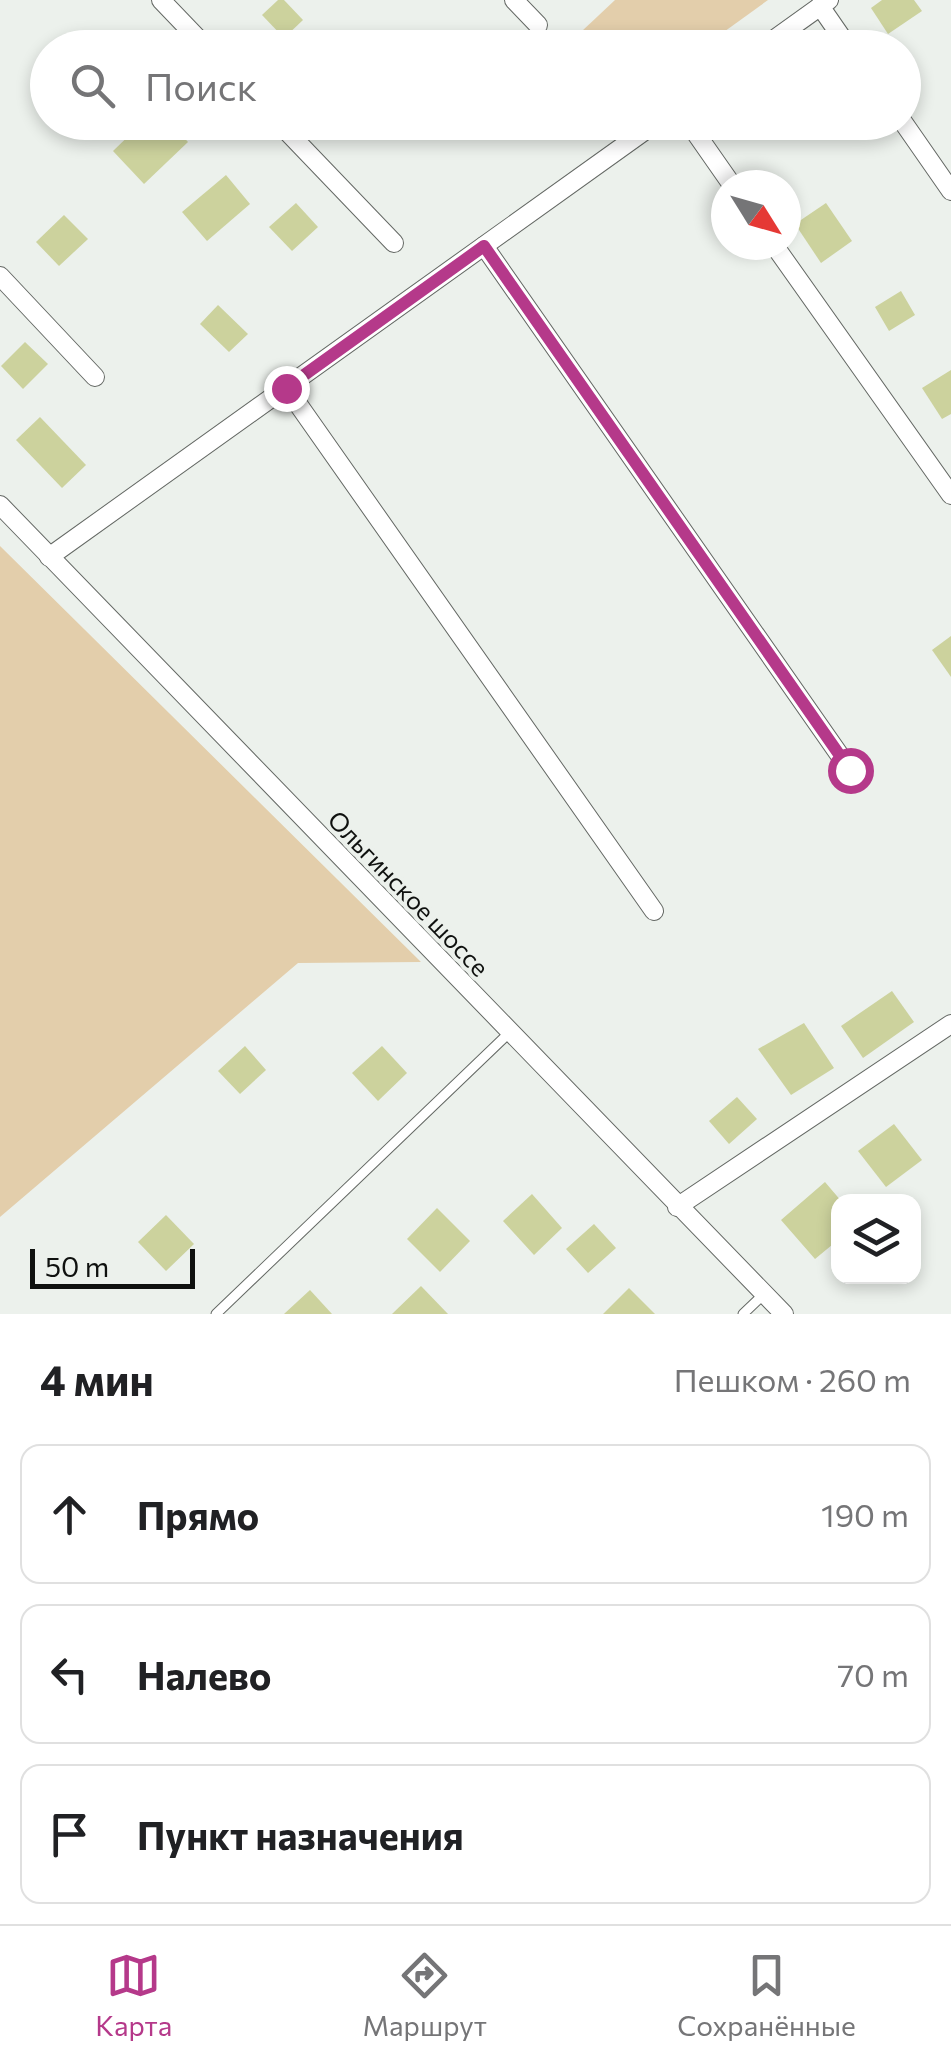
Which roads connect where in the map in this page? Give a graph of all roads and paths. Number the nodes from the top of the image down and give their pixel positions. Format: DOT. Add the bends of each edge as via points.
graph roads {
  1 [pos="161,0"];
  2 [pos="514,0"];
  3 [pos="825,3"];
  4 [pos="538,25"];
  5 [pos="190,30"];
  6 [pos="787,30"];
  7 [pos="840,30"];
  8 [pos="295,140"];
  9 [pos="632,140"];
  10 [pos="701,140"];
  11 [pos="915,140"];
  12 [pos="722,170"];
  13 [pos="951,191"];
  14 [pos="394,243"];
  15 [pos="484,246"];
  16 [pos="785,260"];
  17 [pos="0,276"];
  18 [pos="95,377"];
  19 [pos="286,388"];
  20 [pos="951,495"];
  21 [pos="0,505"];
  22 [pos="50,557"];
  23 [pos="850,770"];
  24 [pos="654,911"];
  25 [pos="951,1024"];
  26 [pos="510,1034"];
  27 [pos="677,1207"];
  28 [pos="764,1294"];
  29 [pos="216,1314"];
  30 [pos="743,1314"];
  31 [pos="784,1314"];
  1 -- 5 [label="street"];
  2 -- 4 [label="street"];
  3 -- 6 [label="street"];
  3 -- 7 [label="street"];
  8 -- 14 [label="street"];
  9 -- 15 [label="street"];
  10 -- 12 [label="street"];
  11 -- 13 [label="street"];
  15 -- 19 [label="street"];
  15 -- 23 [label="street"];
  16 -- 20 [label="street"];
  17 -- 18 [label="street"];
  19 -- 22 [label="street"];
  19 -- 24 [label="street"];
  21 -- 22 [label="street, Ольгинское шоссе"];
  22 -- 26 [label="street, Ольгинское шоссе"];
  25 -- 27 [label="street"];
  26 -- 27 [label="street, Ольгинское шоссе"];
  26 -- 29 [label="lane"];
  27 -- 28 [label="street, Ольгинское шоссе"];
  28 -- 30 [label="lane"];
  28 -- 31 [label="street, Ольгинское шоссе"];
}
